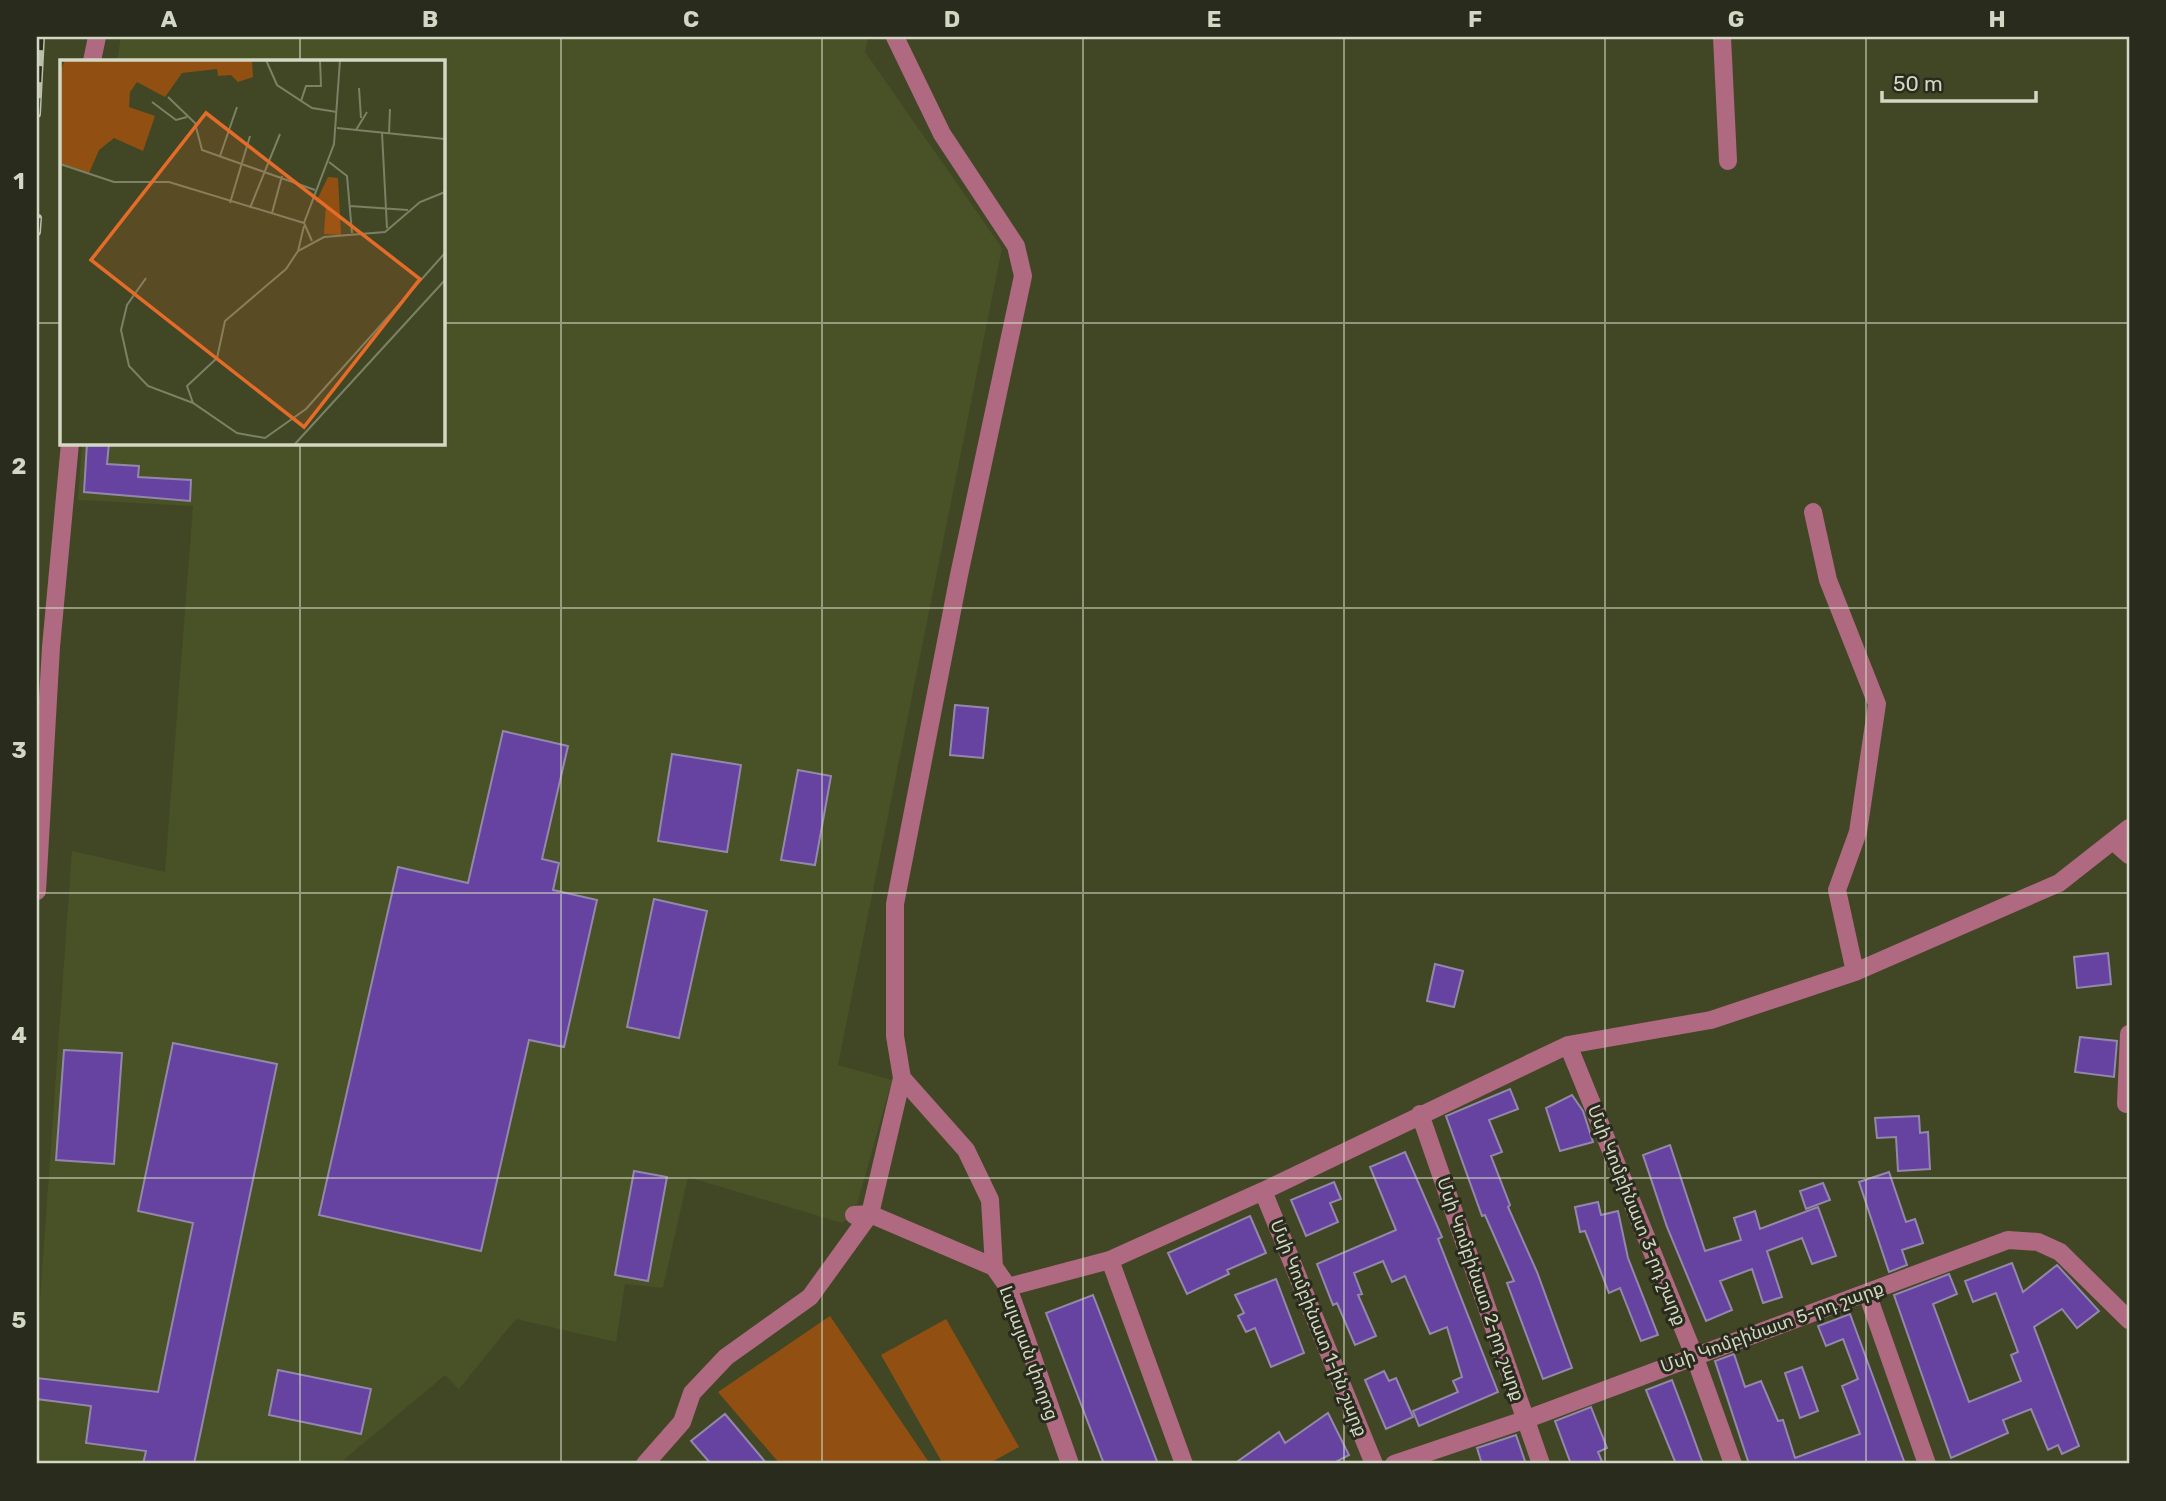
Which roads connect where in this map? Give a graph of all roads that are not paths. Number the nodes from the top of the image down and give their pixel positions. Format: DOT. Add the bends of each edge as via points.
graph roads {
  1 [pos="97,37"];
  2 [pos="895,37"];
  3 [pos="1722,37"];
  4 [pos="92,60"];
  5 [pos="1728,161"];
  6 [pos="70,444"];
  7 [pos="1813,512"];
  8 [pos="2129,828"];
  9 [pos="2113,841"];
  10 [pos="2129,855"];
  11 [pos="37,891"];
  12 [pos="1855,972"];
  13 [pos="2129,1034"];
  14 [pos="1568,1045"];
  15 [pos="902,1078"];
  16 [pos="2126,1104"];
  17 [pos="1420,1114"];
  18 [pos="1263,1191"];
  19 [pos="862,1214"];
  20 [pos="1110,1260"];
  21 [pos="994,1267"];
  22 [pos="1008,1287"];
  23 [pos="1867,1293"];
  24 [pos="2129,1320"];
  25 [pos="1694,1355"];
  26 [pos="1527,1419"];
  27 [pos="651,1463"];
  28 [pos="1070,1464"];
  29 [pos="1184,1464"];
  30 [pos="1374,1464"];
  31 [pos="1394,1464"];
  32 [pos="1541,1464"];
  33 [pos="1733,1464"];
  34 [pos="1927,1464"];
  1 -- 4 [label="street"];
  2 -- 15 [label="street" via="942,134 1016,246 1023,276 958,575 895,904 895,1035"];
  3 -- 5 [label="street"];
  6 -- 11 [label="street" via="51,647"];
  7 -- 12 [label="street" via="1828,580 1877,704 1857,832 1837,890"];
  8 -- 9 [label="street"];
  9 -- 10 [label="street"];
  9 -- 12 [label="street" via="2059,883"];
  12 -- 14 [label="street" via="1711,1020"];
  13 -- 16 [label="street"];
  14 -- 17 [label="street"];
  14 -- 25 [label="street, Մսի Կոմբինատ 3-րդ շարք"];
  15 -- 19 [label="street"];
  15 -- 21 [label="street" via="966,1150 990,1200"];
  17 -- 18 [label="street"];
  17 -- 26 [label="street, Մսի Կոմբինատ 2-րդ շարք"];
  18 -- 20 [label="street"];
  18 -- 30 [label="street, Մսի Կոմբինատ 1-ին շարք"];
  19 -- 21 [label="street, Լալայան փողոց"];
  19 -- 27 [label="street" via="810,1297 726,1357 692,1393 682,1422"];
  20 -- 22 [label="street"];
  20 -- 29 [label="street"];
  21 -- 22 [label="street, Լալայան փողոց"];
  22 -- 28 [label="street, Լալայան փողոց"];
  23 -- 24 [label="street, Մսի Կոմբինատ 5-րդ շարք" via="2008,1240 2038,1242 2060,1252"];
  23 -- 25 [label="street, Մսի Կոմբինատ 5-րդ շարք"];
  23 -- 34 [label="street"];
  25 -- 26 [label="street, Մսի Կոմբինատ 5-րդ շարք"];
  25 -- 33 [label="street, Մսի Կոմբինատ 3-րդ շարք"];
  26 -- 31 [label="street, Մսի Կոմբինատ 5-րդ շարք"];
  26 -- 32 [label="street, Մսի Կոմբինատ 2-րդ շարք"];
}
